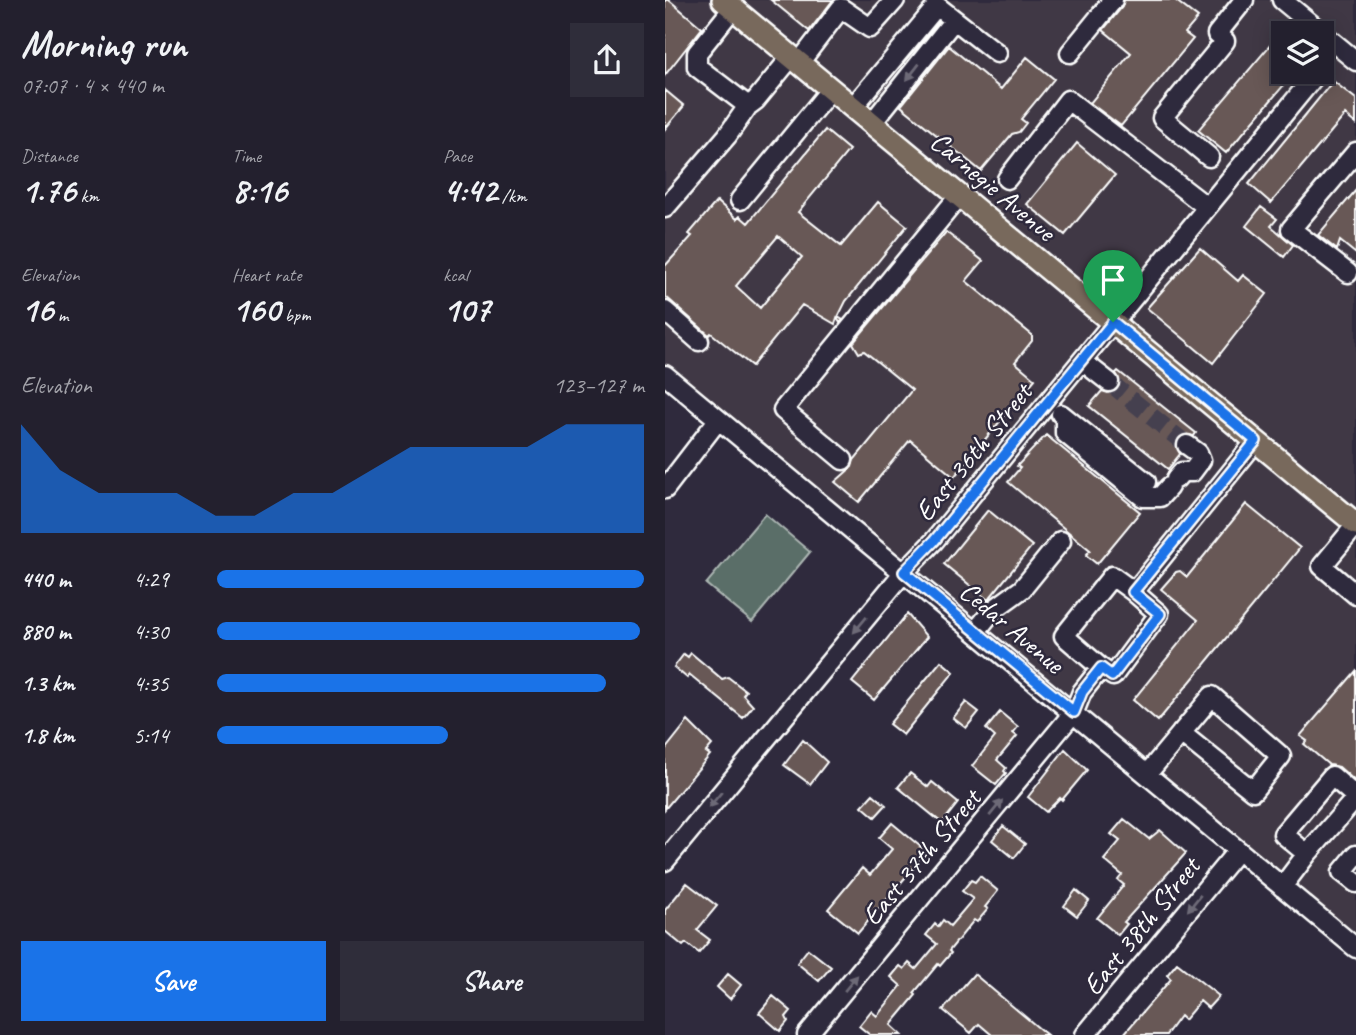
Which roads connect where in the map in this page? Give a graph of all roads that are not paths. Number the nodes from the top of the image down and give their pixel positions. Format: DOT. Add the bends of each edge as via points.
graph roads {
  1 [pos="895,0"];
  2 [pos="1113,0"];
  3 [pos="1244,0"];
  4 [pos="1282,0"];
  5 [pos="728,4"];
  6 [pos="927,5"];
  7 [pos="954,20"];
  8 [pos="1350,52"];
  9 [pos="997,53"];
  10 [pos="1070,53"];
  11 [pos="796,60"];
  12 [pos="1334,60"];
  13 [pos="1308,84"];
  14 [pos="831,89"];
  15 [pos="748,106"];
  16 [pos="853,107"];
  17 [pos="872,123"];
  18 [pos="1356,152"];
  19 [pos="1209,157"];
  20 [pos="1007,179"];
  21 [pos="960,195"];
  22 [pos="740,200"];
  23 [pos="665,206"];
  24 [pos="1207,206"];
  25 [pos="1348,273"];
  26 [pos="665,311"];
  27 [pos="1113,322"];
  28 [pos="699,341"];
  29 [pos="1081,361"];
  30 [pos="665,375"];
  31 [pos="1109,382"];
  32 [pos="1047,403"];
  33 [pos="1065,418"];
  34 [pos="718,420"];
  35 [pos="1256,441"];
  36 [pos="1187,445"];
  37 [pos="843,460"];
  38 [pos="1146,482"];
  39 [pos="665,489"];
  40 [pos="1356,525"];
  41 [pos="1061,541"];
  42 [pos="904,572"];
  43 [pos="1133,592"];
  44 [pos="1356,595"];
  45 [pos="976,631"];
  46 [pos="1101,668"];
  47 [pos="1074,712"];
  48 [pos="1181,733"];
  49 [pos="1147,774"];
  50 [pos="1356,798"];
  51 [pos="1238,850"];
  52 [pos="1307,854"];
  53 [pos="1356,855"];
  54 [pos="665,861"];
  55 [pos="1356,883"];
  56 [pos="1282,887"];
  57 [pos="1356,948"];
  58 [pos="807,1035"];
  59 [pos="1085,1035"];
  1 -- 11 [label="street" via="870,28 841,8"];
  2 -- 10 [label="street"];
  3 -- 19 [label="street" via="1217,34 1225,41 1162,118"];
  4 -- 8 [label="street"];
  5 -- 11 [label="main road, Carnegie Avenue"];
  5 -- 15 [label="street" via="697,53 697,67"];
  6 -- 7 [label="street" via="937,6"];
  6 -- 16 [label="street"];
  7 -- 9 [label="street"];
  7 -- 17 [label="street, one-way"];
  8 -- 12 [label="street"];
  11 -- 14 [label="main road, Carnegie Avenue"];
  11 -- 15 [label="street"];
  13 -- 24 [label="street, East 36th Street"];
  14 -- 16 [label="main road, Carnegie Avenue"];
  14 -- 22 [label="street"];
  15 -- 23 [label="street"];
  16 -- 17 [label="main road, Carnegie Avenue"];
  17 -- 21 [label="main road, Carnegie Avenue"];
  18 -- 25 [label="street" via="1291,229"];
  20 -- 24 [label="street" via="1068,100"];
  21 -- 27 [label="main road, Carnegie Avenue"];
  21 -- 37 [label="street" via="783,410"];
  24 -- 27 [label="street, East 36th Street"];
  26 -- 28 [label="street"];
  27 -- 29 [label="street, East 36th Street"];
  27 -- 35 [label="main road, Carnegie Avenue"];
  29 -- 31 [label="street"];
  29 -- 32 [label="street, East 36th Street"];
  30 -- 34 [label="street, Cedar Avenue"];
  32 -- 33 [label="street"];
  32 -- 42 [label="street, East 36th Street"];
  33 -- 36 [label="street" via="1065,433 1143,497 1160,496 1182,472 1192,472 1201,460"];
  33 -- 38 [label="street"];
  34 -- 39 [label="street"];
  34 -- 42 [label="street, Cedar Avenue"];
  35 -- 40 [label="main road, Carnegie Avenue"];
  35 -- 43 [label="street"];
  40 -- 44 [label="street" via="1322,566"];
  41 -- 45 [label="street" via="1022,589 993,610"];
  42 -- 45 [label="street, Cedar Avenue"];
  42 -- 54 [label="street, East 36th Street, one-way"];
  43 -- 46 [label="street" via="1160,614 1112,676"];
  43 -- 46 [label="street" via="1112,576 1064,636"];
  45 -- 47 [label="street, Cedar Avenue"];
  46 -- 47 [label="street, East 37th Street" via="1082,692"];
  47 -- 49 [label="street, Cedar Avenue"];
  58 -- 47 [label="street, East 37th Street, one-way"];
  48 -- 48 [label="street" via="1212,696 1281,755 1253,791"];
  48 -- 49 [label="street"];
  49 -- 51 [label="street, Cedar Avenue"];
  50 -- 52 [label="street"];
  50 -- 52 [label="street" via="1332,776 1283,834"];
  51 -- 56 [label="street, Cedar Avenue"];
  51 -- 59 [label="street, East 38th Street, one-way"];
  52 -- 56 [label="street"];
  53 -- 55 [label="street" via="1342,872"];
  56 -- 57 [label="street, Cedar Avenue"];
}
